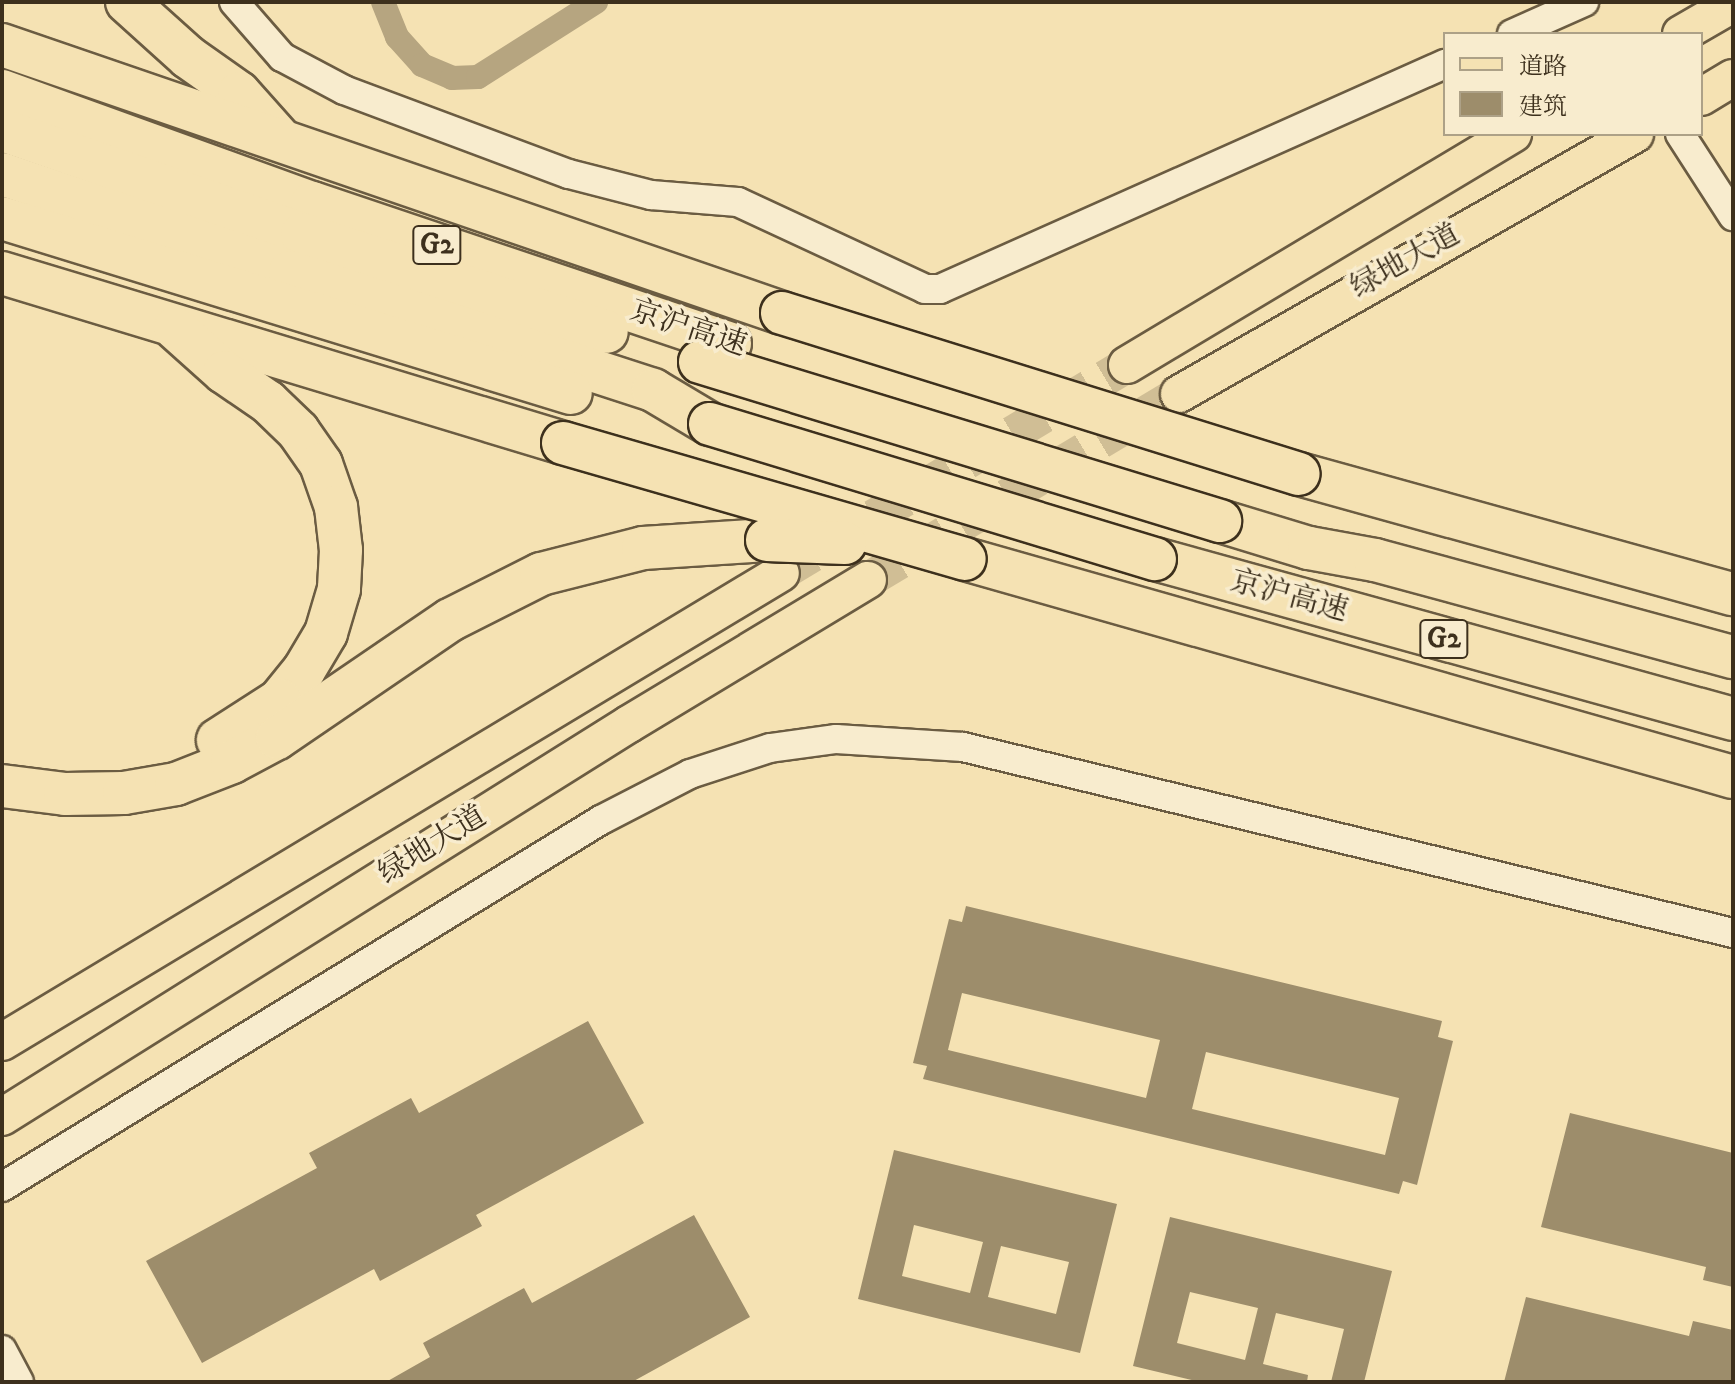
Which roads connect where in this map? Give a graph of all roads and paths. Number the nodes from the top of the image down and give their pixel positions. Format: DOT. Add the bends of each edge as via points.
graph roads {
  1 [pos="127,2"];
  2 [pos="234,2"];
  3 [pos="1584,2"];
  4 [pos="1733,4"];
  5 [pos="1516,32"];
  6 [pos="1684,32"];
  7 [pos="2,45"];
  8 [pos="1443,65"];
  9 [pos="1733,78"];
  10 [pos="2,91"];
  11 [pos="1703,96"];
  12 [pos="2,130"];
  13 [pos="1510,136"];
  14 [pos="1631,136"];
  15 [pos="1681,136"];
  16 [pos="283,143"];
  17 [pos="2,174"];
  18 [pos="1733,216"];
  19 [pos="2,218"];
  20 [pos="2,273"];
  21 [pos="175,328"];
  22 [pos="715,353"];
  23 [pos="1127,365"];
  24 [pos="1179,394"];
  25 [pos="638,399"];
  26 [pos="965,559"];
  27 [pos="781,573"];
  28 [pos="868,580"];
  29 [pos="1733,594"];
  30 [pos="1733,657"];
  31 [pos="1733,719"];
  32 [pos="2,758"];
  33 [pos="1733,777"];
  34 [pos="2,786"];
  35 [pos="1733,933"];
  36 [pos="2,1042"];
  37 [pos="2,1117"];
  38 [pos="2,1187"];
  39 [pos="2,1350"];
  40 [pos="19,1382"];
  1 -- 16 [label="highway" via="188,57 239,93"];
  2 -- 8 [label="street" via="282,57 344,90 569,174 651,195 738,202 925,289 940,289"];
  3 -- 5 [label="street"];
  4 -- 6 [label="main road"];
  7 -- 16 [label="highway"];
  9 -- 11 [label="main road"];
  10 -- 22 [label="highway, 京沪高速 / G2"];
  12 -- 22 [label="highway, 京沪高速 / G2" via="302,234"];
  13 -- 23 [label="main road, 绿地大道"];
  14 -- 24 [label="main road, 绿地大道"];
  15 -- 18 [label="street"];
  16 -- 29 [label="highway, bridge" via="782,313 1299,474"];
  17 -- 25 [label="highway, 京沪高速 / G2"];
  19 -- 25 [label="highway, 京沪高速 / G2"];
  20 -- 21 [label="highway"];
  21 -- 26 [label="highway, bridge"];
  21 -- 32 [label="highway" via="268,402 321,464 336,507 341,550 339,589 326,633 280,700 212,743 138,765 100,769 61,769"];
  22 -- 30 [label="highway, 京沪高速 / G2, bridge" via="1233,513 1309,548 1375,560"];
  25 -- 31 [label="highway, 京沪高速 / G2, bridge" via="1155,559"];
  26 -- 33 [label="highway"];
  26 -- 34 [label="highway, bridge" via="787,539 643,548 541,574 494,595 397,654 277,738 176,784 124,793 65,794"];
  27 -- 36 [label="main road, 绿地大道"];
  28 -- 37 [label="main road, 绿地大道"];
  35 -- 38 [label="street" via="963,747 836,739 770,748 690,774 601,820"];
  39 -- 40 [label="street"];
}
